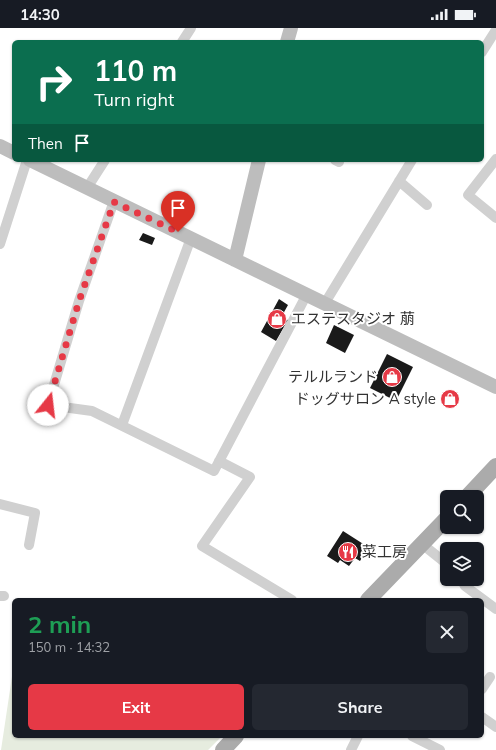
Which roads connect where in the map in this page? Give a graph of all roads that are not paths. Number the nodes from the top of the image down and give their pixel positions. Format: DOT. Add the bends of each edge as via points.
graph roads {
  1 [pos="191,28"];
  2 [pos="291,28"];
  3 [pos="496,30"];
  4 [pos="183,40"];
  5 [pos="288,40"];
  6 [pos="484,49"];
  7 [pos="0,146"];
  8 [pos="12,152"];
  9 [pos="496,159"];
  10 [pos="27,162"];
  11 [pos="32,162"];
  12 [pos="104,162"];
  13 [pos="259,162"];
  14 [pos="411,162"];
  15 [pos="399,181"];
  16 [pos="88,188"];
  17 [pos="114,202"];
  18 [pos="427,205"];
  19 [pos="496,218"];
  20 [pos="191,238"];
  21 [pos="0,244"];
  22 [pos="236,260"];
  23 [pos="307,294"];
  24 [pos="325,303"];
  25 [pos="496,387"];
  26 [pos="122,426"];
  27 [pos="219,461"];
  28 [pos="496,466"];
  29 [pos="474,490"];
  30 [pos="0,504"];
  31 [pos="440,525"];
  32 [pos="422,544"];
  33 [pos="29,545"];
  34 [pos="440,558"];
  35 [pos="465,586"];
  36 [pos="289,598"];
  37 [pos="370,598"];
  38 [pos="481,598"];
  39 [pos="484,600"];
  40 [pos="496,609"];
  41 [pos="490,677"];
  42 [pos="484,686"];
  43 [pos="484,718"];
  44 [pos="496,727"];
  45 [pos="234,738"];
  46 [pos="357,738"];
  47 [pos="414,738"];
  48 [pos="421,746"];
  49 [pos="223,750"];
  50 [pos="351,750"];
  51 [pos="440,750"];
  1 -- 4 [label="street"];
  2 -- 5 [label="street"];
  3 -- 6 [label="street"];
  7 -- 8 [label="street"];
  9 -- 19 [label="street" via="468,195"];
  10 -- 21 [label="street"];
  11 -- 16 [label="street"];
  12 -- 16 [label="street"];
  13 -- 22 [label="street"];
  14 -- 15 [label="street"];
  15 -- 18 [label="street"];
  15 -- 24 [label="street"];
  16 -- 17 [label="street"];
  17 -- 20 [label="street"];
  17 -- 26 [label="street" via="79,301 48,405 92,411"];
  20 -- 22 [label="street"];
  20 -- 26 [label="street"];
  22 -- 23 [label="street"];
  23 -- 24 [label="street"];
  23 -- 27 [label="street"];
  24 -- 25 [label="street"];
  26 -- 27 [label="street" via="214,471"];
  27 -- 36 [label="street" via="250,477 202,546"];
  28 -- 29 [label="main road"];
  30 -- 33 [label="street" via="36,513"];
  31 -- 32 [label="main road"];
  32 -- 34 [label="street"];
  32 -- 37 [label="main road"];
  35 -- 38 [label="street"];
  39 -- 40 [label="street"];
  41 -- 42 [label="street"];
  43 -- 44 [label="street"];
  45 -- 49 [label="main road"];
  46 -- 50 [label="street"];
  47 -- 48 [label="street"];
  48 -- 51 [label="street"];
}
